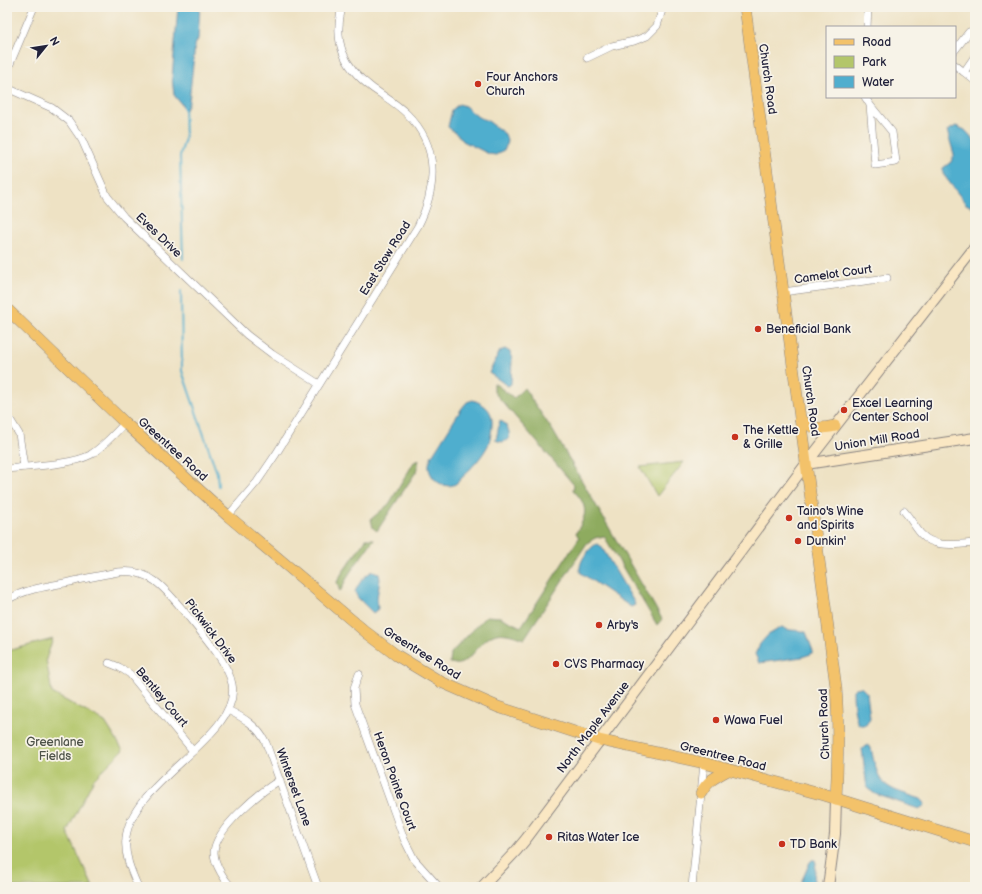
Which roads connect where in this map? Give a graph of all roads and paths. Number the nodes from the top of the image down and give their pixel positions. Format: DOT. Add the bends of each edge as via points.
graph roads {
  1 [pos="34,7"];
  2 [pos="342,7"];
  3 [pos="663,7"];
  4 [pos="745,7"];
  5 [pos="868,7"];
  6 [pos="867,26"];
  7 [pos="975,37"];
  8 [pos="956,49"];
  9 [pos="975,56"];
  10 [pos="587,58"];
  11 [pos="956,66"];
  12 [pos="7,71"];
  13 [pos="964,72"];
  14 [pos="975,81"];
  15 [pos="7,88"];
  16 [pos="866,98"];
  17 [pos="870,106"];
  18 [pos="975,247"];
  19 [pos="887,278"];
  20 [pos="783,292"];
  21 [pos="7,309"];
  22 [pos="319,384"];
  23 [pos="8,416"];
  24 [pos="800,419"];
  25 [pos="124,423"];
  26 [pos="835,426"];
  27 [pos="975,438"];
  28 [pos="806,464"];
  29 [pos="24,467"];
  30 [pos="7,470"];
  31 [pos="904,511"];
  32 [pos="228,516"];
  33 [pos="975,543"];
  34 [pos="7,600"];
  35 [pos="109,663"];
  36 [pos="360,674"];
  37 [pos="228,710"];
  38 [pos="599,740"];
  39 [pos="193,751"];
  40 [pos="704,763"];
  41 [pos="728,770"];
  42 [pos="280,780"];
  43 [pos="701,793"];
  44 [pos="836,798"];
  45 [pos="975,842"];
  46 [pos="138,887"];
  47 [pos="232,887"];
  48 [pos="318,887"];
  49 [pos="439,887"];
  50 [pos="482,887"];
  51 [pos="692,887"];
  52 [pos="828,887"];
  1 -- 12 [label="street"];
  2 -- 22 [label="street, East Stow Road" via="338,33 347,63 361,80 398,106 415,122 426,142 432,165 432,178 428,202 418,226"];
  3 -- 10 [label="street" via="657,26 647,36 612,46"];
  4 -- 20 [label="main road, Church Road"];
  5 -- 6 [label="street"];
  7 -- 8 [label="street" via="969,32"];
  9 -- 13 [label="street"];
  11 -- 13 [label="street"];
  13 -- 14 [label="street"];
  15 -- 22 [label="street, Eves Drive" via="52,108 69,121 82,140 107,196 124,217 247,336"];
  16 -- 17 [label="street"];
  17 -- 17 [label="street" via="875,165 896,162 892,132"];
  18 -- 26 [label="main road, North Maple Avenue"];
  19 -- 20 [label="street, Camelot Court"];
  20 -- 24 [label="main road, Church Road"];
  21 -- 25 [label="main road, Greentree Road"];
  22 -- 32 [label="street, East Stow Road" via="264,473"];
  23 -- 29 [label="street" via="19,434"];
  24 -- 26 [label="main road" via="812,428"];
  24 -- 28 [label="main road, Church Road"];
  25 -- 29 [label="street" via="103,445 83,458"];
  25 -- 32 [label="main road, Greentree Road"];
  26 -- 28 [label="main road, North Maple Avenue"];
  27 -- 28 [label="main road, Union Mill Road"];
  28 -- 38 [label="main road, North Maple Avenue"];
  28 -- 44 [label="main road, Church Road" via="836,687 839,745"];
  29 -- 30 [label="street"];
  31 -- 33 [label="street" via="925,538 932,542"];
  32 -- 38 [label="main road, Greentree Road" via="367,633 426,674 498,707"];
  34 -- 37 [label="street, Pickwick Drive" via="34,589 120,572 138,572 153,579 181,608 226,668 233,692"];
  35 -- 39 [label="street, Bentley Court" via="130,674"];
  36 -- 49 [label="street, Heron Pointe Court" via="354,688 355,704 409,852"];
  37 -- 39 [label="street, Pickwick Drive"];
  37 -- 42 [label="street, Winterset Lane" via="248,721 263,736"];
  38 -- 40 [label="main road, Greentree Road"];
  38 -- 50 [label="main road, North Maple Avenue" via="519,848"];
  39 -- 46 [label="street, Pickwick Drive" via="148,796 131,820 126,837 126,855"];
  40 -- 41 [label="main road, Greentree Road"];
  40 -- 43 [label="street"];
  41 -- 43 [label="main road" via="706,784"];
  41 -- 44 [label="main road, Greentree Road"];
  42 -- 47 [label="street" via="248,804 219,838 214,852 215,858 223,877"];
  42 -- 48 [label="street, Winterset Lane"];
  43 -- 51 [label="street"];
  44 -- 45 [label="main road, Greentree Road"];
  44 -- 52 [label="main road" via="835,834"];
}
